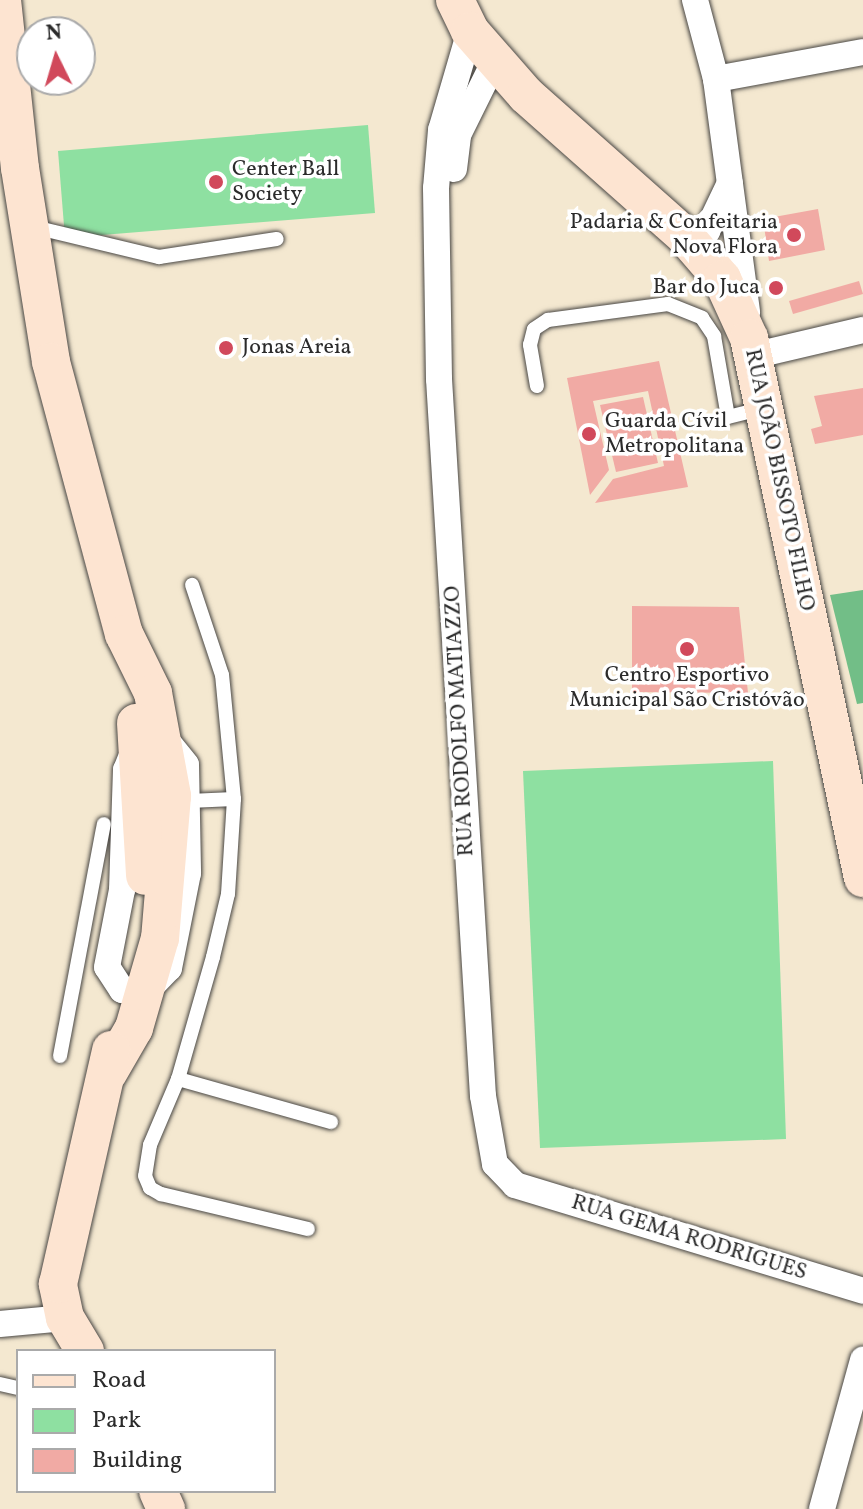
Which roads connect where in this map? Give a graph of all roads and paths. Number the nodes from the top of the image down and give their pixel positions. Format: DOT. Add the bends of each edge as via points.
graph roads {
  1 [pos="2,0"];
  2 [pos="695,0"];
  3 [pos="462,16"];
  4 [pos="863,52"];
  5 [pos="495,60"];
  6 [pos="716,79"];
  7 [pos="732,180"];
  8 [pos="29,226"];
  9 [pos="685,236"];
  10 [pos="277,239"];
  11 [pos="437,247"];
  12 [pos="863,330"];
  13 [pos="751,347"];
  14 [pos="537,386"];
  15 [pos="764,408"];
  16 [pos="192,585"];
  17 [pos="148,744"];
  18 [pos="234,799"];
  19 [pos="189,801"];
  20 [pos="104,824"];
  21 [pos="863,878"];
  22 [pos="140,984"];
  23 [pos="60,1056"];
  24 [pos="178,1079"];
  25 [pos="331,1122"];
  26 [pos="515,1185"];
  27 [pos="308,1229"];
  28 [pos="863,1291"];
  29 [pos="65,1318"];
  30 [pos="0,1324"];
  31 [pos="84,1349"];
  32 [pos="863,1360"];
  33 [pos="822,1509"];
  1 -- 8 [label="main road"];
  2 -- 6 [label="street"];
  3 -- 5 [label="main road, RUA JOÃO BISSOTO FILHO"];
  3 -- 11 [label="street, RUA RODOLFO MATIAZZO" via="441,130"];
  4 -- 6 [label="street"];
  5 -- 9 [label="main road, RUA JOÃO BISSOTO FILHO" via="526,95"];
  5 -- 11 [label="street, RUA RODOLFO MATIAZZO" via="458,135"];
  6 -- 7 [label="street"];
  7 -- 9 [label="street" via="707,231"];
  7 -- 13 [label="street"];
  8 -- 10 [label="lane" via="159,257"];
  8 -- 17 [label="main road" via="51,362 124,634 153,693"];
  9 -- 13 [label="main road, RUA JOÃO BISSOTO FILHO" via="722,279"];
  11 -- 26 [label="street, RUA RODOLFO MATIAZZO" via="439,379 483,1096 495,1164"];
  12 -- 13 [label="street"];
  13 -- 15 [label="main road, RUA JOÃO BISSOTO FILHO"];
  14 -- 15 [label="lane" via="530,345 534,329 548,320 668,304 702,318 714,336 728,417"];
  15 -- 21 [label="main road, RUA JOÃO BISSOTO FILHO"];
  16 -- 18 [label="lane" via="222,675"];
  17 -- 19 [label="street" via="186,765"];
  17 -- 22 [label="main road" via="158,869"];
  17 -- 22 [label="street" via="126,770 122,890 107,964"];
  18 -- 19 [label="lane"];
  18 -- 24 [label="lane" via="228,894"];
  19 -- 22 [label="street" via="188,873 174,951 169,968"];
  20 -- 23 [label="lane"];
  22 -- 29 [label="main road" via="134,1028 108,1073 60,1257 58,1284"];
  24 -- 25 [label="lane"];
  24 -- 27 [label="lane" via="150,1145 145,1176 150,1188"];
  26 -- 28 [label="street, RUA GEMA RODRIGUES"];
  29 -- 30 [label="street"];
  29 -- 31 [label="main road"];
  32 -- 33 [label="street"];
}
